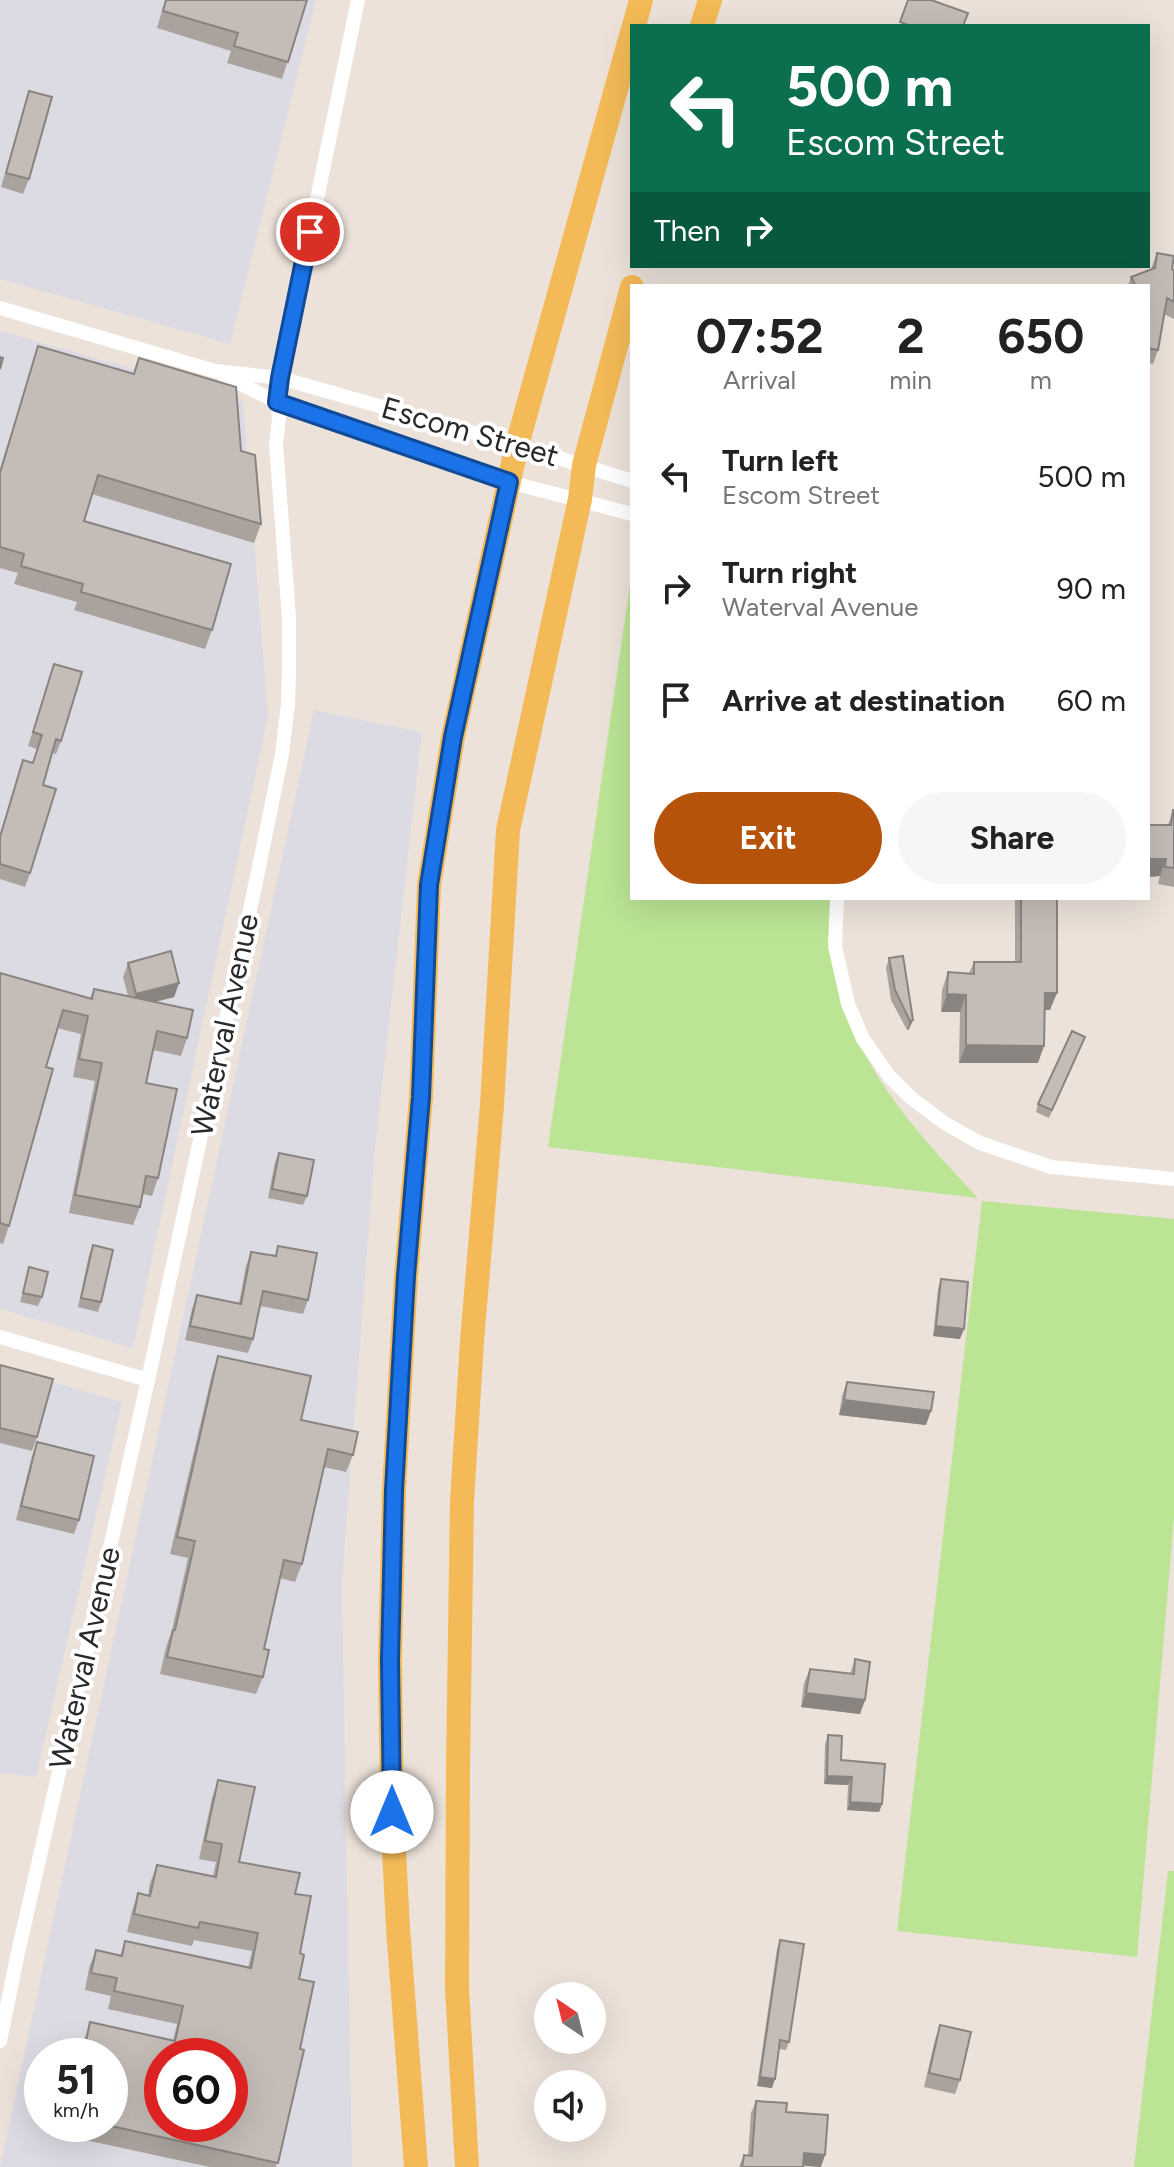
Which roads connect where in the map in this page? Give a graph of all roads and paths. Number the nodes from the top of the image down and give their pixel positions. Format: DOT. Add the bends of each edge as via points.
graph roads {
  1 [pos="358,0"];
  2 [pos="641,0"];
  3 [pos="710,0"];
  4 [pos="635,24"];
  5 [pos="703,24"];
  6 [pos="630,39"];
  7 [pos="630,294"];
  8 [pos="0,308"];
  9 [pos="215,371"];
  10 [pos="280,378"];
  11 [pos="277,402"];
  12 [pos="517,445"];
  13 [pos="584,465"];
  14 [pos="630,480"];
  15 [pos="509,482"];
  16 [pos="580,499"];
  17 [pos="630,513"];
  18 [pos="837,900"];
  19 [pos="1174,1179"];
  20 [pos="0,1337"];
  21 [pos="148,1380"];
  22 [pos="0,2041"];
  23 [pos="416,2167"];
  24 [pos="467,2167"];
  1 -- 10 [label="street, Waterval Avenue"];
  2 -- 4 [label="main road"];
  3 -- 5 [label="main road"];
  6 -- 12 [label="main road"];
  7 -- 13 [label="main road"];
  8 -- 9 [label="street, Escom Street"];
  9 -- 10 [label="street, Escom Street"];
  9 -- 11 [label="street, Escom Street"];
  10 -- 11 [label="street, Waterval Avenue"];
  10 -- 12 [label="street, Escom Street"];
  11 -- 15 [label="street, Escom Street"];
  11 -- 21 [label="street, Waterval Avenue" via="289,632 282,754"];
  12 -- 13 [label="street, Escom Street"];
  12 -- 15 [label="main road"];
  13 -- 14 [label="street, Escom Street"];
  13 -- 16 [label="main road"];
  15 -- 16 [label="street, Escom Street"];
  15 -- 23 [label="main road" via="453,737 429,885 421,1097 396,1444 392,1812"];
  16 -- 17 [label="street, Escom Street"];
  16 -- 24 [label="main road" via="508,830 472,1341 462,1501 458,1782 457,1987"];
  18 -- 19 [label="street" via="835,946 848,1004 863,1039 911,1098 980,1143 1051,1167"];
  20 -- 21 [label="street"];
  21 -- 22 [label="street, Waterval Avenue"];
}
